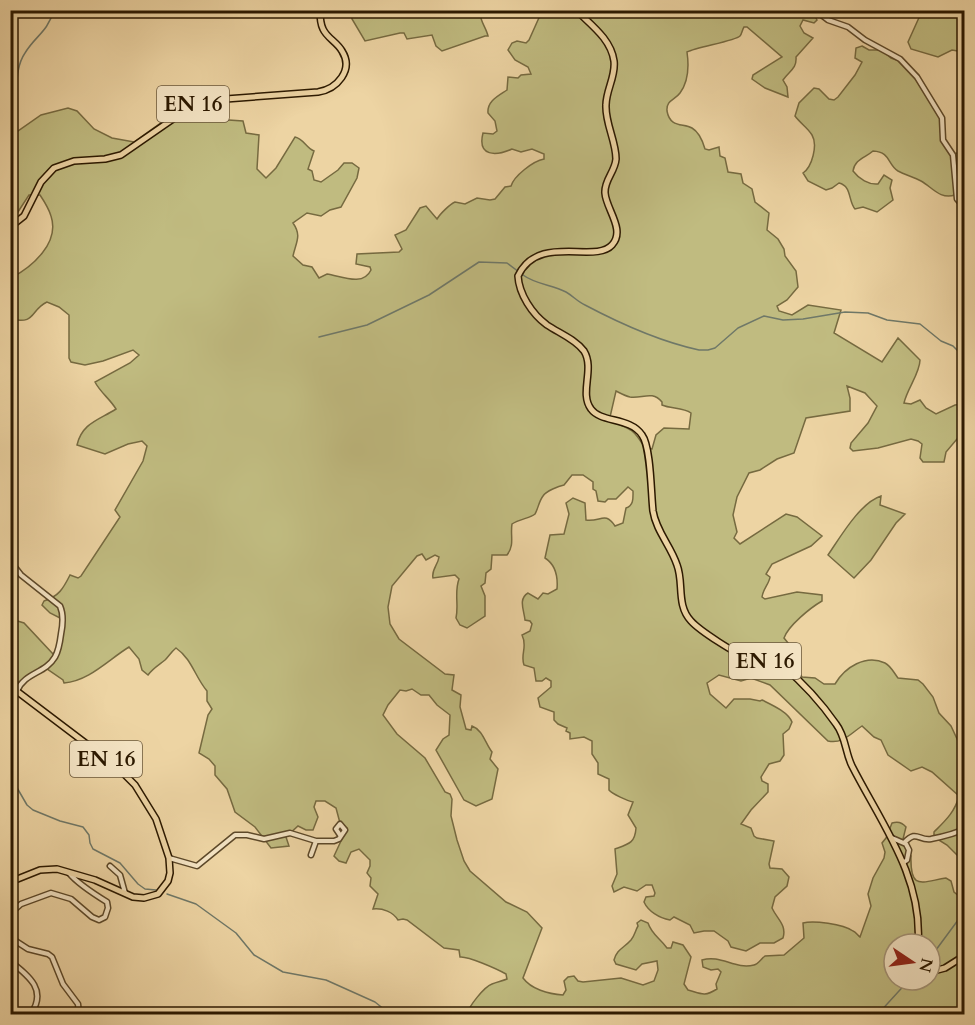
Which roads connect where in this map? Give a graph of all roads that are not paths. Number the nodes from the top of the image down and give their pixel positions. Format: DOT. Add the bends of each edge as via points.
graph roads {
  1 [pos="320,10"];
  2 [pos="576,10"];
  3 [pos="815,10"];
  4 [pos="964,207"];
  5 [pos="10,227"];
  6 [pos="10,561"];
  7 [pos="10,686"];
  8 [pos="14,693"];
  9 [pos="964,829"];
  10 [pos="340,835"];
  11 [pos="892,838"];
  12 [pos="315,841"];
  13 [pos="904,843"];
  14 [pos="311,855"];
  15 [pos="169,858"];
  16 [pos="903,864"];
  17 [pos="110,866"];
  18 [pos="68,872"];
  19 [pos="10,882"];
  20 [pos="125,893"];
  21 [pos="11,912"];
  22 [pos="918,932"];
  23 [pos="11,939"];
  24 [pos="964,956"];
  25 [pos="10,961"];
  26 [pos="942,969"];
  27 [pos="31,1014"];
  28 [pos="79,1014"];
  1 -- 5 [label="main road, EN 16" via="324,32 340,48 345,61 336,86 318,93 199,101 121,155 74,161 54,168 41,182 24,216"];
  2 -- 11 [label="main road, EN 16" via="606,41 614,60 606,105 616,159 605,193 617,231 611,247 600,251 564,250 526,263 518,276 521,291 540,319 584,351 591,409 598,415 627,423 642,435 656,522 677,564 681,596 691,621 739,654 778,663 795,676 837,724 852,767"];
  3 -- 4 [label="street" via="900,59 917,78 942,118 943,140 953,155 956,195"];
  6 -- 8 [label="street" via="63,612 54,659 21,682"];
  7 -- 8 [label="main road, EN 16"];
  8 -- 15 [label="main road, EN 16" via="128,777 149,805"];
  9 -- 13 [label="street" via="927,840 916,835"];
  10 -- 12 [label="street" via="334,841"];
  11 -- 13 [label="street"];
  11 -- 16 [label="main road, EN 16"];
  12 -- 14 [label="street"];
  12 -- 15 [label="street" via="290,832 264,839 236,835 197,866"];
  13 -- 16 [label="street" via="909,855"];
  15 -- 20 [label="main road, EN 16" via="168,881 159,894 144,898"];
  16 -- 22 [label="main road, EN 16" via="918,911"];
  17 -- 20 [label="street" via="120,875"];
  18 -- 19 [label="main road, EN 16" via="40,870"];
  18 -- 20 [label="main road, EN 16"];
  18 -- 21 [label="street" via="107,902 105,917 92,917 71,899 51,893"];
  21 -- 23 [label="street"];
  23 -- 28 [label="street" via="52,957 63,984 78,1004"];
  24 -- 26 [label="main road"];
  25 -- 27 [label="street" via="38,991 38,1004"];
}
